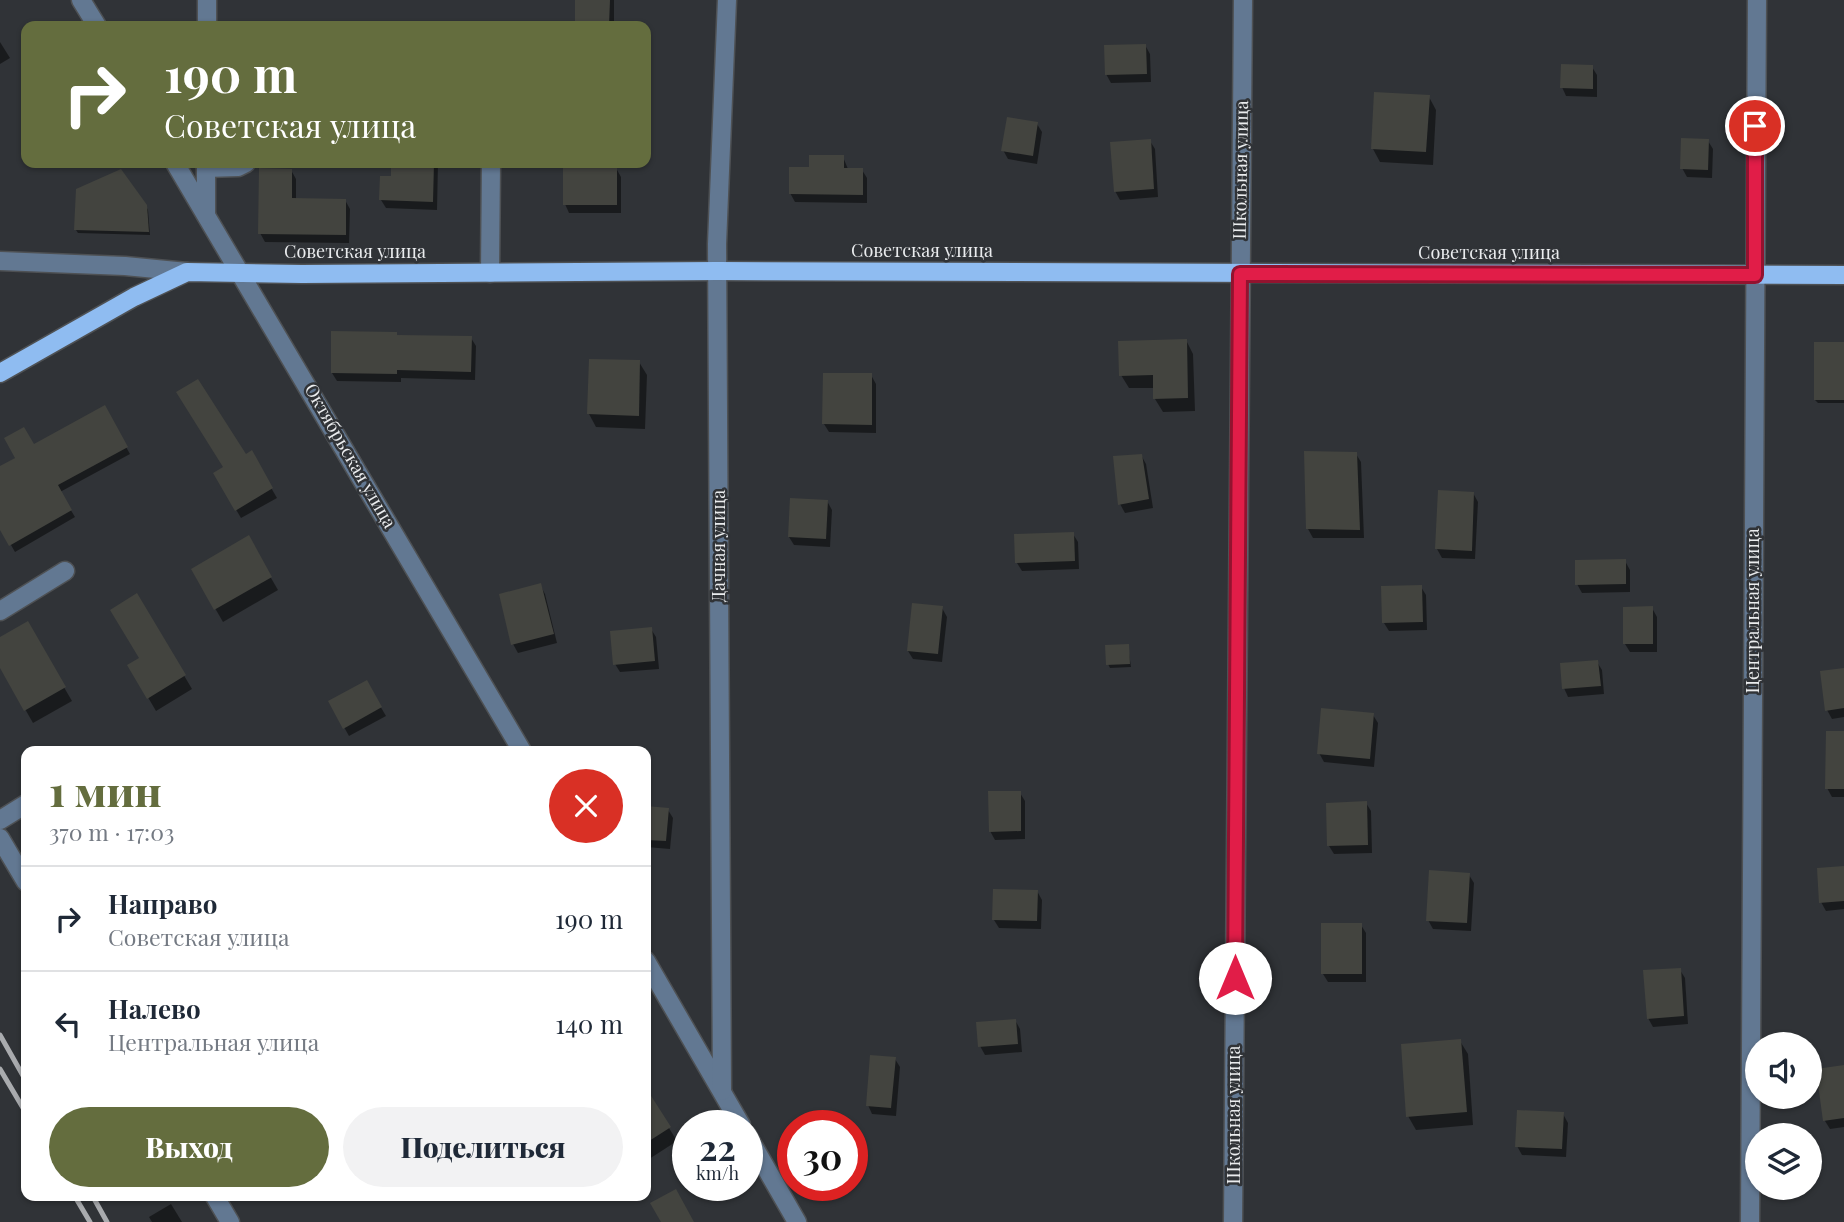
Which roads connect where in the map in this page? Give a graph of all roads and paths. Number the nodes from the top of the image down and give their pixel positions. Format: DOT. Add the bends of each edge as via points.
graph roads {
  1 [pos="81,0"];
  2 [pos="207,0"];
  3 [pos="727,0"];
  4 [pos="1243,0"];
  5 [pos="1756,0"];
  6 [pos="94,21"];
  7 [pos="207,21"];
  8 [pos="178,168"];
  9 [pos="206,168"];
  10 [pos="491,168"];
  11 [pos="206,216"];
  12 [pos="0,261"];
  13 [pos="717,271"];
  14 [pos="187,272"];
  15 [pos="242,273"];
  16 [pos="490,273"];
  17 [pos="1240,274"];
  18 [pos="1755,275"];
  19 [pos="1844,275"];
  20 [pos="0,373"];
  21 [pos="65,571"];
  22 [pos="0,611"];
  23 [pos="519,746"];
  24 [pos="21,807"];
  25 [pos="0,820"];
  26 [pos="0,838"];
  27 [pos="21,874"];
  28 [pos="651,970"];
  29 [pos="722,1091"];
  30 [pos="733,1110"];
  31 [pos="763,1163"];
  32 [pos="218,1201"];
  33 [pos="230,1222"];
  34 [pos="797,1222"];
  35 [pos="1233,1222"];
  36 [pos="1750,1222"];
  1 -- 6 [label="street"];
  2 -- 7 [label="street"];
  3 -- 13 [label="street, Дачная улица"];
  4 -- 17 [label="street, Школьная улица"];
  5 -- 18 [label="street, Центральная улица"];
  8 -- 11 [label="street, Октябрьская улица"];
  9 -- 11 [label="street"];
  10 -- 16 [label="street"];
  11 -- 15 [label="street, Октябрьская улица"];
  12 -- 14 [label="street, Советская улица"];
  13 -- 16 [label="main road, Советская улица"];
  13 -- 17 [label="main road, Советская улица"];
  13 -- 29 [label="street, Дачная улица"];
  14 -- 15 [label="main road, Советская улица"];
  14 -- 20 [label="main road"];
  15 -- 16 [label="main road, Советская улица"];
  15 -- 23 [label="street, Октябрьская улица"];
  17 -- 18 [label="main road, Советская улица"];
  17 -- 35 [label="street, Школьная улица"];
  18 -- 19 [label="main road, Советская улица"];
  18 -- 36 [label="street, Центральная улица"];
  21 -- 22 [label="street"];
  24 -- 25 [label="street"];
  26 -- 27 [label="street"];
  28 -- 29 [label="street"];
  29 -- 30 [label="street"];
  31 -- 34 [label="street"];
  32 -- 33 [label="street"];
}
